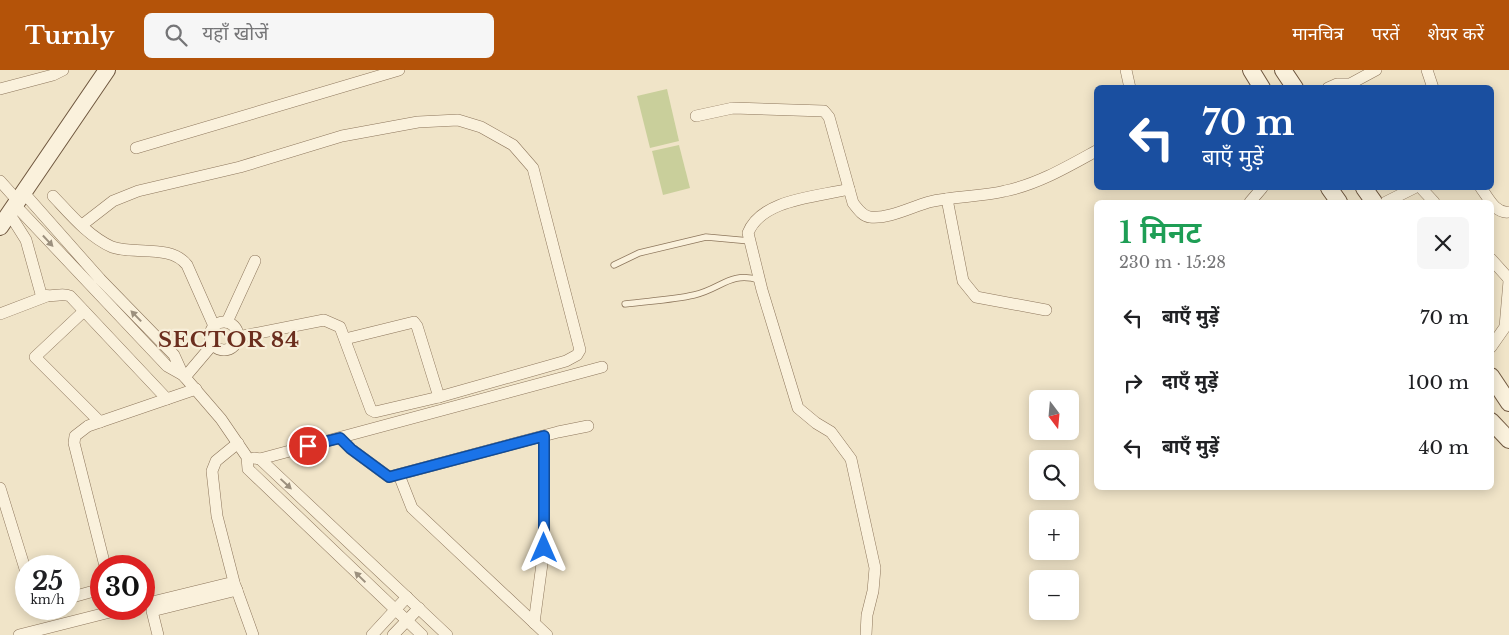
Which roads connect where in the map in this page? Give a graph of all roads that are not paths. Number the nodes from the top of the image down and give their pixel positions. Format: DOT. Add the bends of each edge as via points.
graph roads {
  1 [pos="63,70"];
  2 [pos="107,70"];
  3 [pos="399,70"];
  4 [pos="1126,70"];
  5 [pos="1251,70"];
  6 [pos="1283,70"];
  7 [pos="1376,70"];
  8 [pos="1427,70"];
  9 [pos="1129,85"];
  10 [pos="1260,85"];
  11 [pos="1293,85"];
  12 [pos="1353,85"];
  13 [pos="1432,85"];
  14 [pos="0,89"];
  15 [pos="696,116"];
  16 [pos="136,148"];
  17 [pos="1094,152"];
  18 [pos="0,181"];
  19 [pos="849,188"];
  20 [pos="1260,190"];
  21 [pos="1410,190"];
  22 [pos="1423,190"];
  23 [pos="53,196"];
  24 [pos="947,199"];
  25 [pos="1252,200"];
  26 [pos="1390,200"];
  27 [pos="1432,200"];
  28 [pos="16,202"];
  29 [pos="1494,206"];
  30 [pos="1509,212"];
  31 [pos="82,225"];
  32 [pos="0,227"];
  33 [pos="750,241"];
  34 [pos="255,261"];
  35 [pos="1494,262"];
  36 [pos="614,265"];
  37 [pos="759,280"];
  38 [pos="1509,280"];
  39 [pos="96,284"];
  40 [pos="47,296"];
  41 [pos="625,304"];
  42 [pos="1046,310"];
  43 [pos="84,311"];
  44 [pos="0,314"];
  45 [pos="227,322"];
  46 [pos="214,326"];
  47 [pos="238,337"];
  48 [pos="345,339"];
  49 [pos="1494,343"];
  50 [pos="213,344"];
  51 [pos="602,367"];
  52 [pos="184,376"];
  53 [pos="1494,380"];
  54 [pos="196,389"];
  55 [pos="439,397"];
  56 [pos="168,399"];
  57 [pos="1509,403"];
  58 [pos="100,422"];
  59 [pos="1494,424"];
  60 [pos="588,426"];
  61 [pos="544,436"];
  62 [pos="340,438"];
  63 [pos="1509,440"];
  64 [pos="238,443"];
  65 [pos="248,457"];
  66 [pos="260,459"];
  67 [pos="399,475"];
  68 [pos="0,488"];
  69 [pos="21,555"];
  70 [pos="102,555"];
  71 [pos="235,586"];
  72 [pos="407,597"];
  73 [pos="155,602"];
  74 [pos="419,608"];
  75 [pos="395,610"];
  76 [pos="90,617"];
  77 [pos="406,621"];
  78 [pos="534,623"];
  79 [pos="19,635"];
  80 [pos="158,635"];
  81 [pos="253,635"];
  82 [pos="372,635"];
  83 [pos="393,635"];
  84 [pos="422,635"];
  85 [pos="447,635"];
  86 [pos="547,635"];
  87 [pos="866,635"];
  1 -- 14 [label="street"];
  2 -- 28 [label="street"];
  3 -- 16 [label="street"];
  4 -- 9 [label="street"];
  5 -- 10 [label="street"];
  6 -- 11 [label="street"];
  7 -- 12 [label="street"];
  8 -- 13 [label="street"];
  15 -- 19 [label="street" via="733,108 824,111 829,117"];
  17 -- 24 [label="street" via="1028,185 1004,192"];
  18 -- 28 [label="street"];
  19 -- 24 [label="street" via="853,203 869,217"];
  19 -- 33 [label="street" via="769,209 751,224 748,232"];
  20 -- 25 [label="street"];
  21 -- 26 [label="street"];
  22 -- 27 [label="street"];
  23 -- 31 [label="street"];
  24 -- 42 [label="street" via="963,281 969,290 976,297"];
  28 -- 32 [label="street"];
  28 -- 39 [label="street, one-way"];
  28 -- 39 [label="street"];
  28 -- 40 [label="street" via="39,290"];
  29 -- 30 [label="street" via="1500,212"];
  31 -- 46 [label="street" via="112,246 170,254 182,259"];
  31 -- 55 [label="street" via="106,205 124,196 240,167 342,136 418,122 458,120 481,127 514,145 533,168 580,350 566,361"];
  33 -- 36 [label="lane" via="706,237 638,252"];
  33 -- 37 [label="street"];
  34 -- 45 [label="street"];
  35 -- 38 [label="street"];
  37 -- 41 [label="lane" via="737,277 695,295"];
  37 -- 87 [label="street" via="798,408 831,432 850,459 875,568"];
  38 -- 49 [label="street" via="1505,327"];
  39 -- 52 [label="street" via="167,366"];
  40 -- 43 [label="street" via="67,294"];
  40 -- 44 [label="street"];
  43 -- 56 [label="street"];
  43 -- 58 [label="street" via="36,357"];
  45 -- 46 [label="street"];
  45 -- 47 [label="street" via="237,330"];
  46 -- 50 [label="street" via="210,332"];
  47 -- 48 [label="street" via="324,320 340,327"];
  47 -- 50 [label="street" via="231,348 225,350"];
  48 -- 55 [label="street" via="371,410 384,411"];
  48 -- 55 [label="street" via="414,322"];
  50 -- 52 [label="street"];
  51 -- 62 [label="street"];
  52 -- 54 [label="street"];
  53 -- 57 [label="street"];
  54 -- 56 [label="street"];
  54 -- 64 [label="street"];
  56 -- 58 [label="street"];
  58 -- 70 [label="street" via="80,431 74,443"];
  59 -- 63 [label="street"];
  60 -- 61 [label="street"];
  61 -- 67 [label="street"];
  61 -- 78 [label="street" via="544,548"];
  62 -- 66 [label="street"];
  62 -- 67 [label="street" via="389,477"];
  64 -- 65 [label="street"];
  64 -- 71 [label="street" via="216,461 212,471 217,516"];
  65 -- 66 [label="street"];
  75 -- 65 [label="street, one-way" via="248,469"];
  66 -- 72 [label="street, one-way"];
  67 -- 78 [label="street" via="412,508"];
  68 -- 69 [label="street"];
  71 -- 73 [label="street"];
  71 -- 80 [label="street" via="152,611"];
  71 -- 81 [label="street"];
  72 -- 74 [label="street"];
  72 -- 75 [label="street"];
  74 -- 77 [label="street"];
  74 -- 85 [label="street"];
  75 -- 77 [label="street"];
  75 -- 82 [label="street"];
  76 -- 79 [label="street"];
  77 -- 83 [label="street"];
  77 -- 84 [label="street"];
  78 -- 86 [label="street"];
}
